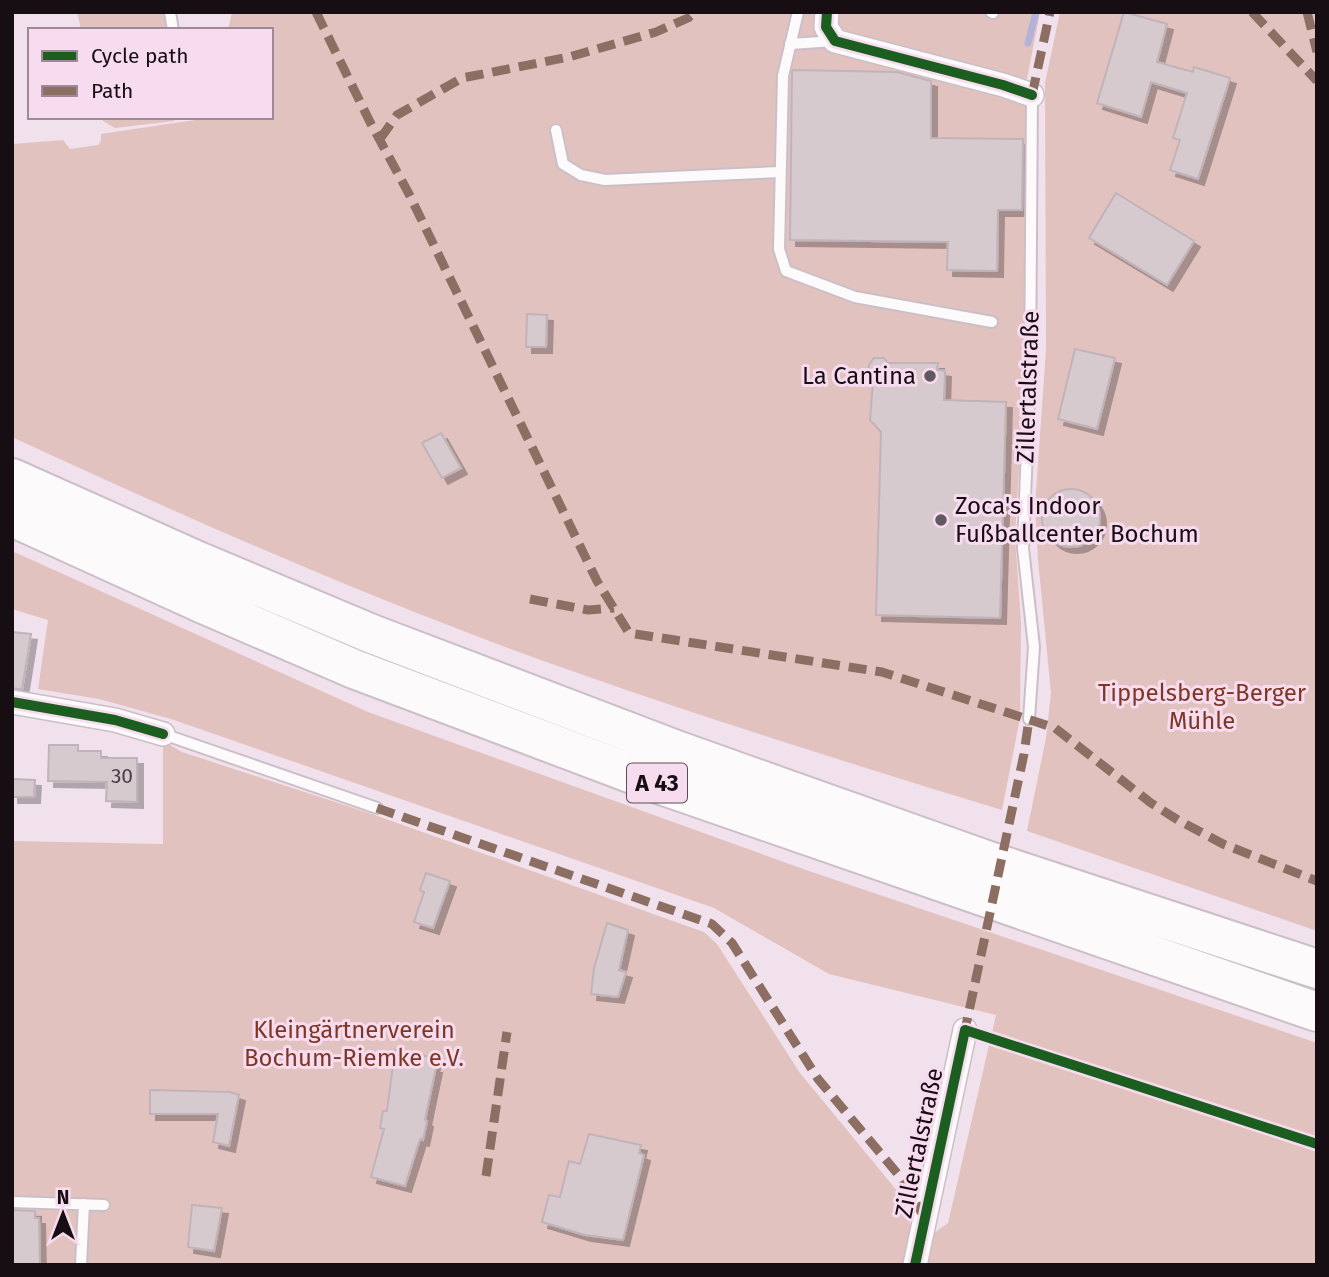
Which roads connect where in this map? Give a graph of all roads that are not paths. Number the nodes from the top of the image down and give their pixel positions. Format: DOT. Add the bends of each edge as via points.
graph roads {
  1 [pos="798,12"];
  2 [pos="827,12"];
  3 [pos="835,41"];
  4 [pos="790,44"];
  5 [pos="1032,95"];
  6 [pos="556,130"];
  7 [pos="779,172"];
  8 [pos="992,322"];
  9 [pos="12,478"];
  10 [pos="12,517"];
  11 [pos="12,702"];
  12 [pos="1029,719"];
  13 [pos="163,734"];
  14 [pos="377,808"];
  15 [pos="1317,969"];
  16 [pos="1317,1012"];
  17 [pos="965,1030"];
  18 [pos="12,1202"];
  19 [pos="83,1204"];
  20 [pos="104,1205"];
  21 [pos="81,1265"];
  22 [pos="915,1265"];
  1 -- 4 [label="lane"];
  2 -- 3 [label="street" via="826,27"];
  3 -- 4 [label="lane"];
  3 -- 5 [label="street"];
  4 -- 7 [label="lane" via="783,76"];
  5 -- 12 [label="lane, Zillertalstraße" via="1030,374 1023,548 1034,646"];
  6 -- 7 [label="lane" via="563,164 580,176 605,180"];
  7 -- 8 [label="lane" via="779,249 786,271 855,297"];
  9 -- 15 [label="highway, A 43" via="372,634 679,751 986,860"];
  10 -- 16 [label="highway, A 43" via="354,669 667,787"];
  11 -- 13 [label="street"];
  13 -- 14 [label="lane"];
  17 -- 22 [label="street, Zillertalstraße"];
  18 -- 19 [label="lane"];
  19 -- 20 [label="lane"];
  19 -- 21 [label="lane"];
}
